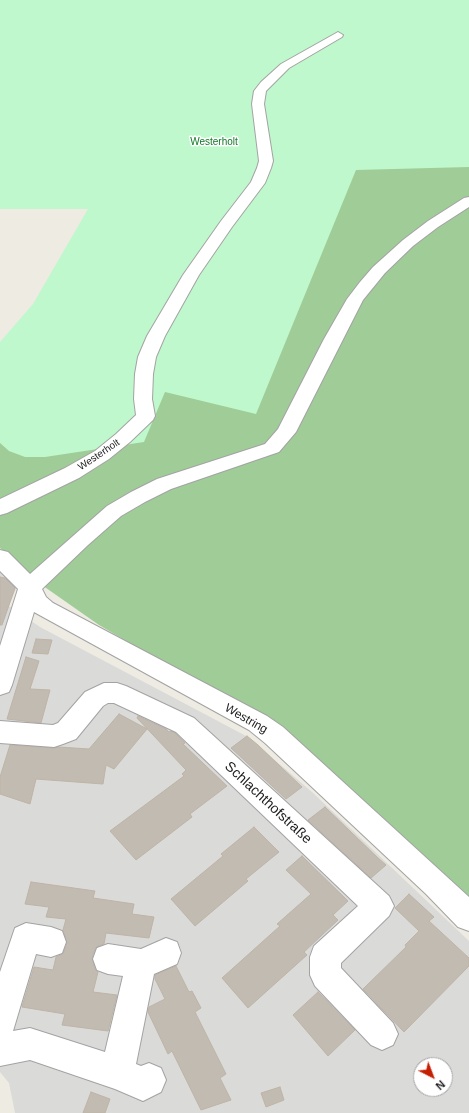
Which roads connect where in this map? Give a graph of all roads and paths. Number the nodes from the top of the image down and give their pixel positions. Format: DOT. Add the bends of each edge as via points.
graph roads {
  1 [pos="338,34"];
  2 [pos="469,201"];
  3 [pos="0,508"];
  4 [pos="0,558"];
  5 [pos="30,587"];
  6 [pos="7,639"];
  7 [pos="0,684"];
  8 [pos="0,732"];
  9 [pos="469,917"];
  10 [pos="51,942"];
  11 [pos="108,959"];
  12 [pos="0,1023"];
  13 [pos="382,1034"];
  14 [pos="0,1050"];
  15 [pos="117,1073"];
  16 [pos="149,1080"];
  1 -- 3 [label="street, Westerholt" via="285,66 260,91 258,104 266,161 264,168 258,183 191,275 156,336 147,357 144,374 143,399 146,416 102,455 65,477"];
  2 -- 5 [label="street" via="408,243 366,285 355,299 333,339 286,432 272,448 164,484 138,496 114,511"];
  4 -- 5 [label="street, Westring"];
  5 -- 6 [label="street"];
  5 -- 9 [label="street, Westring" via="37,602 45,609 258,723 274,735"];
  6 -- 7 [label="street"];
  8 -- 13 [label="street, Schlachthofstraße" via="54,736 67,731 94,699 104,693 117,693 185,725 379,906 325,957 326,975"];
  10 -- 12 [label="street" via="26,938"];
  11 -- 15 [label="street" via="153,958"];
  14 -- 15 [label="street" via="30,1044"];
  15 -- 16 [label="street" via="143,1084"];
}
